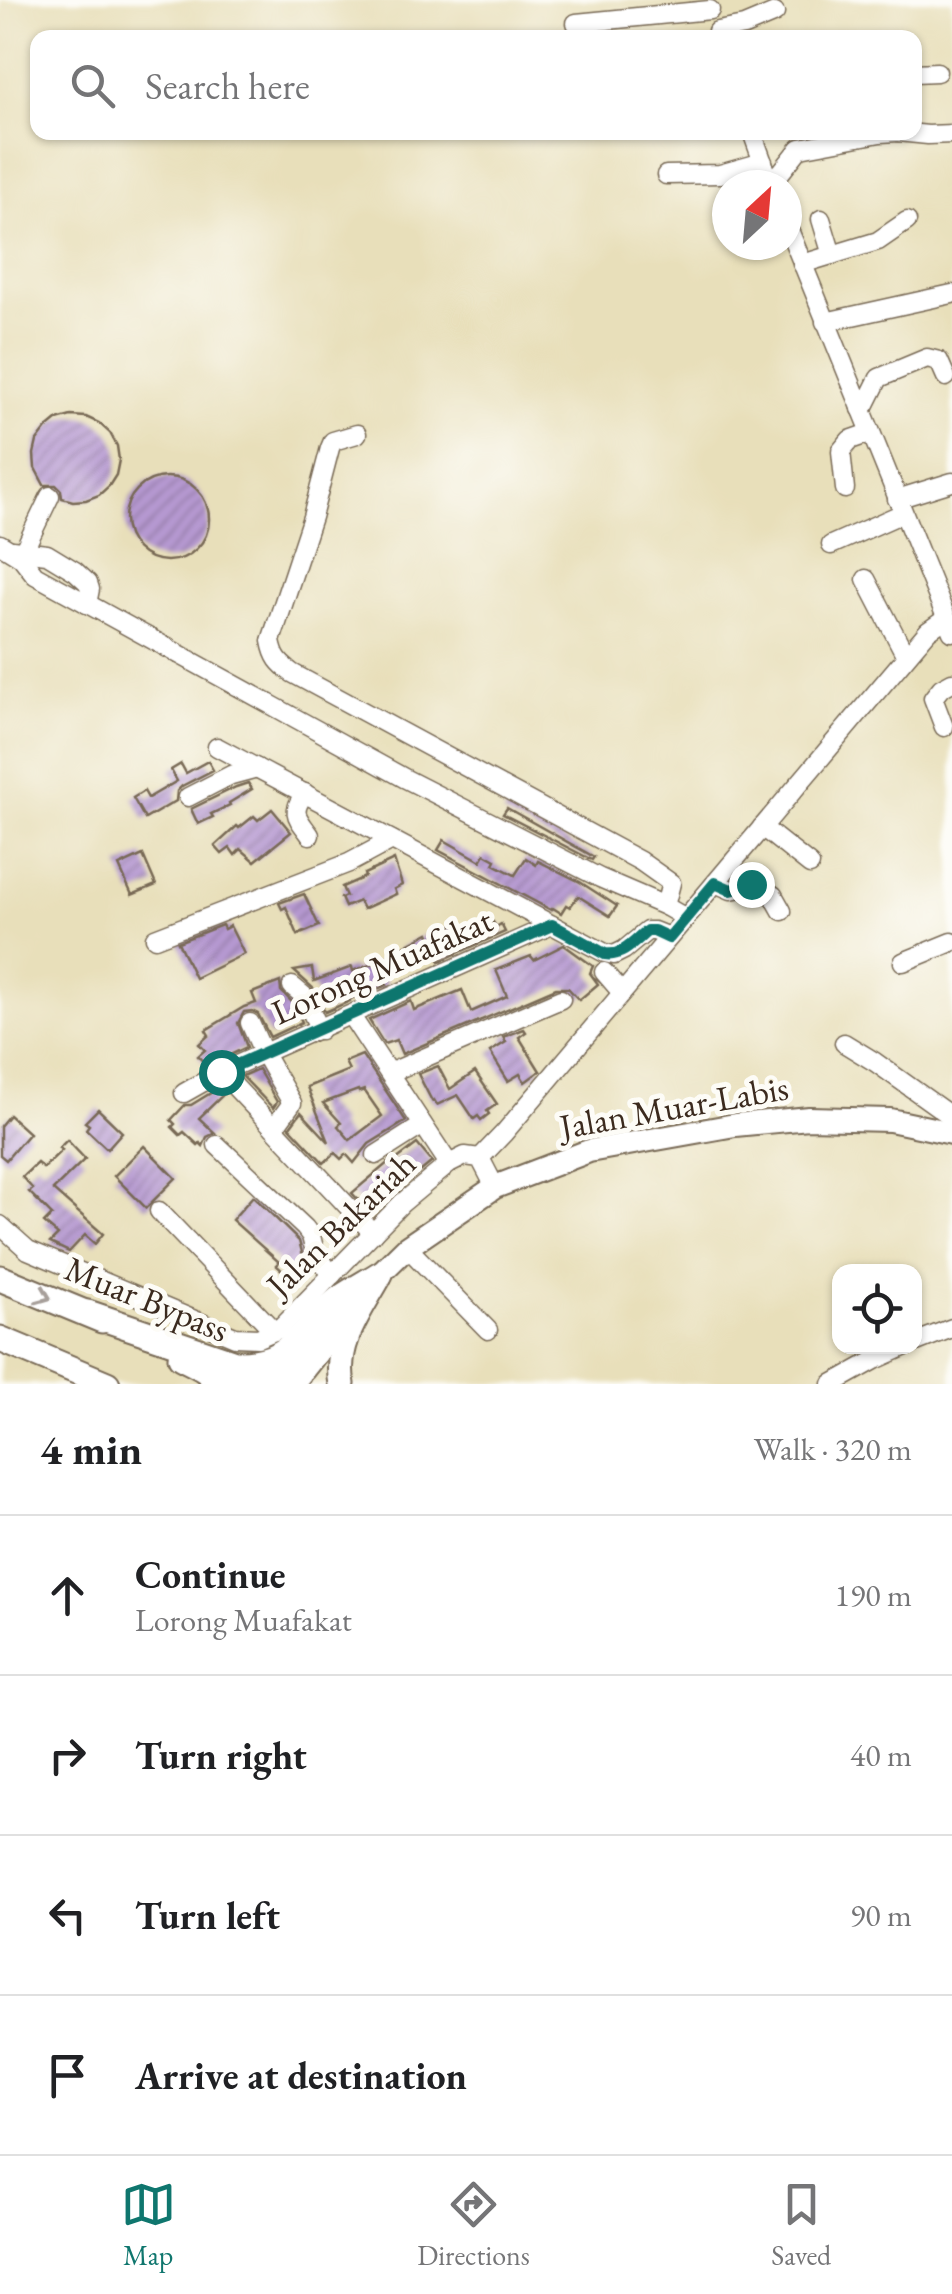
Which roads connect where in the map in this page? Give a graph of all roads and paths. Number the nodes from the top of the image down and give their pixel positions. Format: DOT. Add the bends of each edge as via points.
graph roads {
  1 [pos="708,5"];
  2 [pos="776,13"];
  3 [pos="576,22"];
  4 [pos="717,30"];
  5 [pos="731,30"];
  6 [pos="938,72"];
  7 [pos="922,73"];
  8 [pos="922,134"];
  9 [pos="952,134"];
  10 [pos="755,140"];
  11 [pos="843,140"];
  12 [pos="763,162"];
  13 [pos="766,170"];
  14 [pos="783,170"];
  15 [pos="666,175"];
  16 [pos="821,219"];
  17 [pos="907,221"];
  18 [pos="832,255"];
  19 [pos="800,260"];
  20 [pos="802,264"];
  21 [pos="952,294"];
  22 [pos="825,322"];
  23 [pos="946,377"];
  24 [pos="860,409"];
  25 [pos="870,433"];
  26 [pos="357,434"];
  27 [pos="952,482"];
  28 [pos="845,489"];
  29 [pos="50,496"];
  30 [pos="900,506"];
  31 [pos="831,545"];
  32 [pos="12,548"];
  33 [pos="866,579"];
  34 [pos="949,626"];
  35 [pos="906,656"];
  36 [pos="952,682"];
  37 [pos="944,727"];
  38 [pos="216,747"];
  39 [pos="257,768"];
  40 [pos="304,794"];
  41 [pos="188,797"];
  42 [pos="762,827"];
  43 [pos="310,835"];
  44 [pos="392,840"];
  45 [pos="810,866"];
  46 [pos="715,883"];
  47 [pos="665,906"];
  48 [pos="782,911"];
  49 [pos="686,918"];
  50 [pos="552,925"];
  51 [pos="155,938"];
  52 [pos="669,938"];
  53 [pos="951,946"];
  54 [pos="902,962"];
  55 [pos="604,972"];
  56 [pos="292,986"];
  57 [pos="622,993"];
  58 [pos="561,1000"];
  59 [pos="351,1016"];
  60 [pos="250,1024"];
  61 [pos="320,1030"];
  62 [pos="844,1044"];
  63 [pos="264,1054"];
  64 [pos="221,1072"];
  65 [pos="389,1074"];
  66 [pos="184,1093"];
  67 [pos="952,1117"];
  68 [pos="423,1125"];
  69 [pos="274,1128"];
  70 [pos="952,1134"];
  71 [pos="217,1145"];
  72 [pos="376,1155"];
  73 [pos="480,1158"];
  74 [pos="450,1164"];
  75 [pos="495,1187"];
  76 [pos="159,1211"];
  77 [pos="0,1225"];
  78 [pos="373,1233"];
  79 [pos="408,1247"];
  80 [pos="380,1274"];
  81 [pos="332,1276"];
  82 [pos="0,1278"];
  83 [pos="88,1314"];
  84 [pos="952,1328"];
  85 [pos="488,1330"];
  86 [pos="274,1331"];
  87 [pos="0,1339"];
  88 [pos="146,1339"];
  89 [pos="922,1340"];
  90 [pos="888,1354"];
  91 [pos="62,1375"];
  92 [pos="105,1383"];
  93 [pos="217,1384"];
  94 [pos="268,1384"];
  95 [pos="292,1384"];
  96 [pos="342,1384"];
  97 [pos="832,1384"];
  1 -- 3 [label="street"];
  1 -- 4 [label="street"];
  2 -- 5 [label="street"];
  6 -- 7 [label="street"];
  8 -- 9 [label="street"];
  10 -- 12 [label="street"];
  11 -- 14 [label="street" via="800,148"];
  12 -- 13 [label="street"];
  12 -- 15 [label="street" via="720,174"];
  16 -- 18 [label="street"];
  17 -- 18 [label="street" via="878,241"];
  18 -- 20 [label="street"];
  19 -- 20 [label="street"];
  20 -- 22 [label="street"];
  21 -- 22 [label="street"];
  22 -- 24 [label="street"];
  23 -- 24 [label="street" via="939,361 926,358 879,378"];
  24 -- 25 [label="street"];
  25 -- 28 [label="street" via="850,440 842,452"];
  25 -- 30 [label="street"];
  26 -- 47 [label="street" via="330,448 271,641 278,663 640,861 671,883"];
  27 -- 30 [label="street"];
  29 -- 32 [label="street"];
  30 -- 31 [label="street"];
  30 -- 34 [label="street"];
  32 -- 47 [label="street" via="35,575 406,779"];
  33 -- 35 [label="street"];
  34 -- 35 [label="street" via="937,622"];
  35 -- 42 [label="street"];
  36 -- 37 [label="street" via="933,698"];
  38 -- 39 [label="street"];
  39 -- 40 [label="street"];
  39 -- 41 [label="street"];
  40 -- 43 [label="street" via="297,818"];
  40 -- 44 [label="street"];
  42 -- 45 [label="street"];
  42 -- 46 [label="street"];
  44 -- 50 [label="street"];
  44 -- 51 [label="street" via="350,863"];
  46 -- 48 [label="street" via="731,890 756,885"];
  46 -- 49 [label="street"];
  47 -- 49 [label="street"];
  49 -- 52 [label="street"];
  50 -- 52 [label="street" via="614,956 647,931"];
  50 -- 59 [label="street, Lorong Muafakat"];
  52 -- 57 [label="street"];
  53 -- 54 [label="street"];
  55 -- 57 [label="street"];
  56 -- 61 [label="street"];
  57 -- 73 [label="street"];
  58 -- 65 [label="street"];
  59 -- 61 [label="street, Lorong Muafakat"];
  59 -- 65 [label="street"];
  60 -- 63 [label="street"];
  61 -- 63 [label="street, Lorong Muafakat"];
  62 -- 67 [label="street"];
  63 -- 64 [label="street, Lorong Muafakat"];
  63 -- 69 [label="street" via="292,1102"];
  64 -- 66 [label="street, Lorong Muafakat"];
  64 -- 69 [label="street"];
  65 -- 68 [label="street"];
  68 -- 72 [label="street"];
  68 -- 74 [label="street"];
  69 -- 78 [label="street"];
  70 -- 75 [label="main road, Jalan Muar-Labis" via="890,1120 735,1125 588,1152"];
  71 -- 81 [label="street" via="305,1228"];
  73 -- 74 [label="street, Jalan Bakariah"];
  73 -- 75 [label="street"];
  74 -- 78 [label="street, Jalan Bakariah"];
  75 -- 79 [label="main road, Jalan Muar-Labis"];
  76 -- 86 [label="street"];
  77 -- 86 [label="street, Jalan Bakariah" via="28,1250 235,1337"];
  78 -- 81 [label="street, Jalan Bakariah"];
  79 -- 80 [label="main road, Jalan Muar-Labis"];
  79 -- 85 [label="street"];
  80 -- 83 [label="highway" via="339,1300 276,1358 256,1364 235,1363"];
  80 -- 94 [label="main road, Jalan Muar-Labis"];
  80 -- 95 [label="main road, Jalan Muar-Labis"];
  80 -- 96 [label="highway" via="341,1352"];
  81 -- 86 [label="street, Jalan Bakariah"];
  82 -- 83 [label="highway, Muar Bypass, one-way"];
  83 -- 88 [label="highway, Muar Bypass"];
  84 -- 89 [label="street"];
  87 -- 91 [label="highway"];
  88 -- 93 [label="highway" via="205,1370"];
  88 -- 94 [label="highway, Muar Bypass"];
  90 -- 97 [label="street"];
  91 -- 92 [label="highway"];
}
